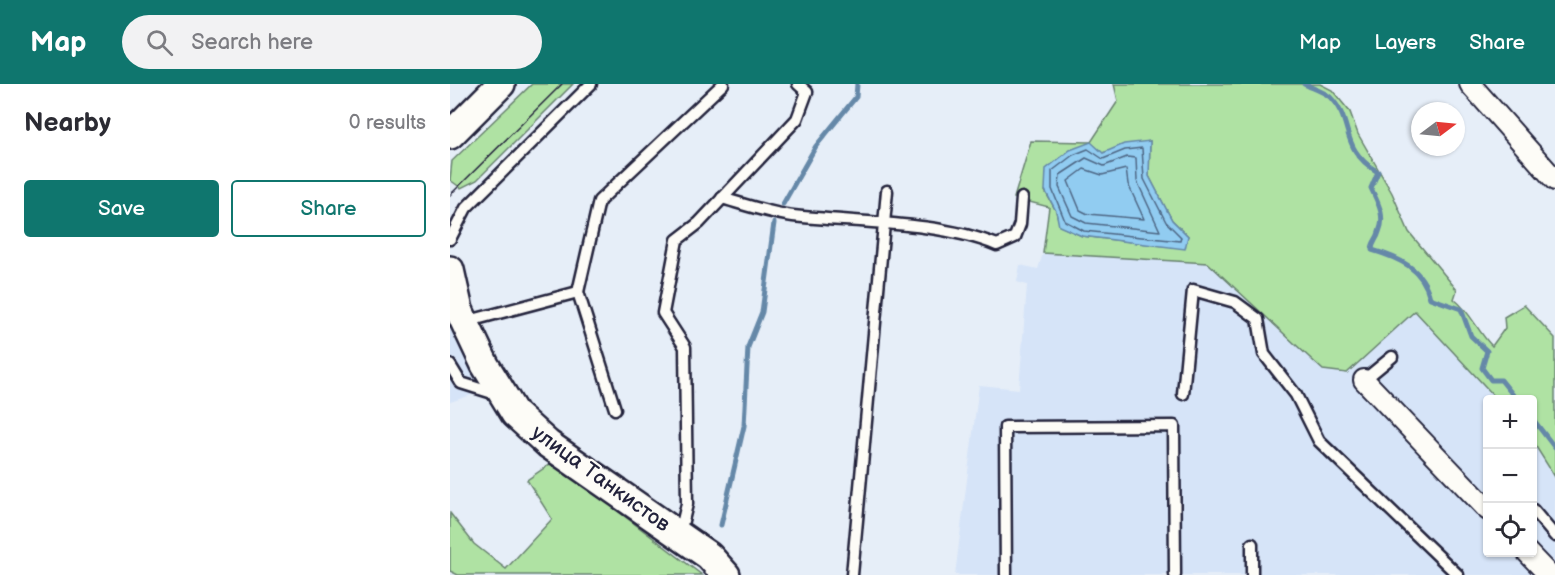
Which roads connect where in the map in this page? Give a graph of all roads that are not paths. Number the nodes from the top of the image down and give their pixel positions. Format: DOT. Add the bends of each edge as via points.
graph roads {
  1 [pos="501,84"];
  2 [pos="591,84"];
  3 [pos="723,84"];
  4 [pos="798,84"];
  5 [pos="1470,84"];
  6 [pos="450,135"];
  7 [pos="1555,180"];
  8 [pos="887,191"];
  9 [pos="722,198"];
  10 [pos="1022,198"];
  11 [pos="884,224"];
  12 [pos="450,239"];
  13 [pos="450,270"];
  14 [pos="579,292"];
  15 [pos="465,322"];
  16 [pos="1392,357"];
  17 [pos="450,365"];
  18 [pos="1364,380"];
  19 [pos="1183,394"];
  20 [pos="502,396"];
  21 [pos="615,409"];
  22 [pos="1483,505"];
  23 [pos="1537,515"];
  24 [pos="680,535"];
  25 [pos="1555,536"];
  26 [pos="1252,544"];
  27 [pos="1532,557"];
  28 [pos="726,575"];
  29 [pos="852,575"];
  30 [pos="1006,575"];
  31 [pos="1175,575"];
  32 [pos="1252,575"];
  33 [pos="1458,575"];
  34 [pos="1549,575"];
  1 -- 6 [label="main road"];
  2 -- 12 [label="lane" via="466,208"];
  3 -- 14 [label="lane" via="599,201"];
  4 -- 9 [label="lane" via="807,92 797,119"];
  5 -- 7 [label="street"];
  8 -- 11 [label="lane"];
  9 -- 11 [label="lane" via="768,212"];
  9 -- 24 [label="lane" via="677,240 663,313 685,347 687,504"];
  10 -- 11 [label="lane" via="1015,237 997,245 984,239"];
  11 -- 29 [label="lane"];
  13 -- 15 [label="main road, улица Танкистов"];
  14 -- 15 [label="lane"];
  14 -- 21 [label="lane"];
  15 -- 20 [label="main road, улица Танкистов"];
  16 -- 18 [label="lane"];
  17 -- 20 [label="lane" via="461,383"];
  18 -- 22 [label="street"];
  19 -- 33 [label="lane" via="1193,290 1235,302 1258,319 1264,354 1296,395 1319,441"];
  20 -- 24 [label="main road, улица Танкистов" via="515,414 549,444"];
  23 -- 25 [label="lane"];
  24 -- 28 [label="main road, улица Танкистов" via="709,556"];
  26 -- 32 [label="lane"];
  27 -- 34 [label="street"];
  30 -- 31 [label="lane" via="1005,427 1174,426"];
}
